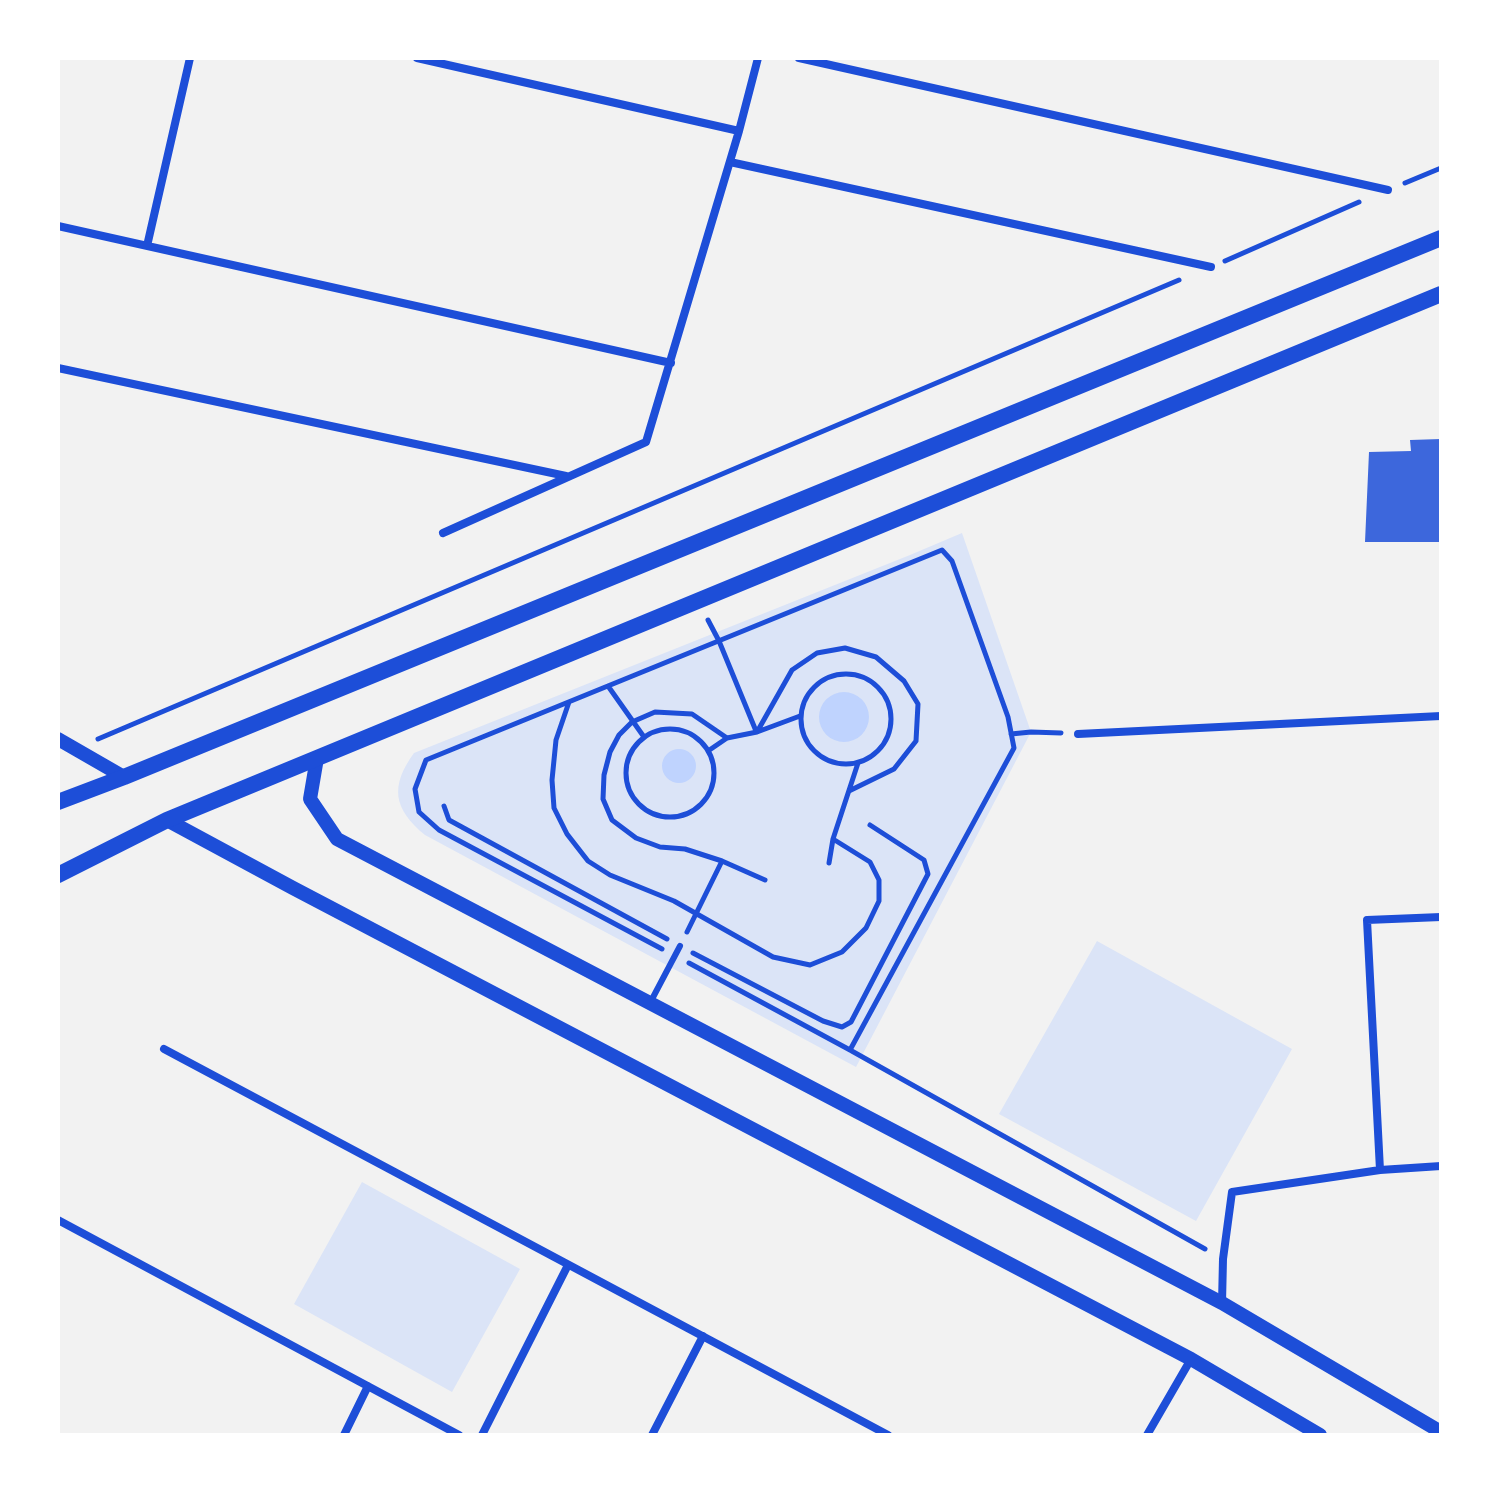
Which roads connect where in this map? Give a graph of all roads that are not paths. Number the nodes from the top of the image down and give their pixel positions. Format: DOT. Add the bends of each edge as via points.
graph roads {
  1 [pos="190,58"];
  2 [pos="417,58"];
  3 [pos="758,58"];
  4 [pos="799,58"];
  5 [pos="739,131"];
  6 [pos="730,162"];
  7 [pos="1388,190"];
  8 [pos="58,226"];
  9 [pos="1441,238"];
  10 [pos="147,246"];
  11 [pos="1211,267"];
  12 [pos="1441,294"];
  13 [pos="671,363"];
  14 [pos="58,368"];
  15 [pos="567,477"];
  16 [pos="443,533"];
  17 [pos="1441,716"];
  18 [pos="1078,734"];
  19 [pos="58,739"];
  20 [pos="317,758"];
  21 [pos="124,777"];
  22 [pos="58,802"];
  23 [pos="167,820"];
  24 [pos="58,875"];
  25 [pos="1441,917"];
  26 [pos="680,946"];
  27 [pos="650,1003"];
  28 [pos="164,1049"];
  29 [pos="1441,1166"];
  30 [pos="1380,1170"];
  31 [pos="58,1220"];
  32 [pos="568,1265"];
  33 [pos="1222,1303"];
  34 [pos="703,1336"];
  35 [pos="1191,1359"];
  36 [pos="368,1386"];
  37 [pos="1441,1432"];
  38 [pos="344,1435"];
  39 [pos="459,1435"];
  40 [pos="482,1435"];
  41 [pos="652,1435"];
  42 [pos="888,1435"];
  43 [pos="1147,1435"];
  44 [pos="1320,1435"];
  1 -- 10 [label="street"];
  2 -- 5 [label="street"];
  3 -- 5 [label="street"];
  4 -- 7 [label="street"];
  5 -- 6 [label="street"];
  6 -- 11 [label="street"];
  6 -- 13 [label="street"];
  8 -- 10 [label="street"];
  9 -- 21 [label="main road"];
  10 -- 13 [label="street"];
  12 -- 20 [label="main road"];
  13 -- 15 [label="street" via="646,442"];
  14 -- 15 [label="street"];
  15 -- 16 [label="street"];
  17 -- 18 [label="street"];
  19 -- 21 [label="street"];
  20 -- 23 [label="main road"];
  20 -- 27 [label="street" via="310,799 337,839"];
  21 -- 22 [label="main road"];
  23 -- 24 [label="main road"];
  23 -- 35 [label="street"];
  25 -- 30 [label="street" via="1367,920"];
  26 -- 27 [label="lane"];
  27 -- 33 [label="street"];
  28 -- 32 [label="street"];
  29 -- 30 [label="street"];
  30 -- 33 [label="street" via="1232,1192"];
  31 -- 36 [label="street"];
  32 -- 34 [label="street"];
  32 -- 40 [label="street"];
  33 -- 37 [label="street"];
  34 -- 41 [label="street"];
  34 -- 42 [label="street"];
  35 -- 43 [label="street"];
  35 -- 44 [label="street"];
  36 -- 38 [label="street"];
  36 -- 39 [label="street"];
}
